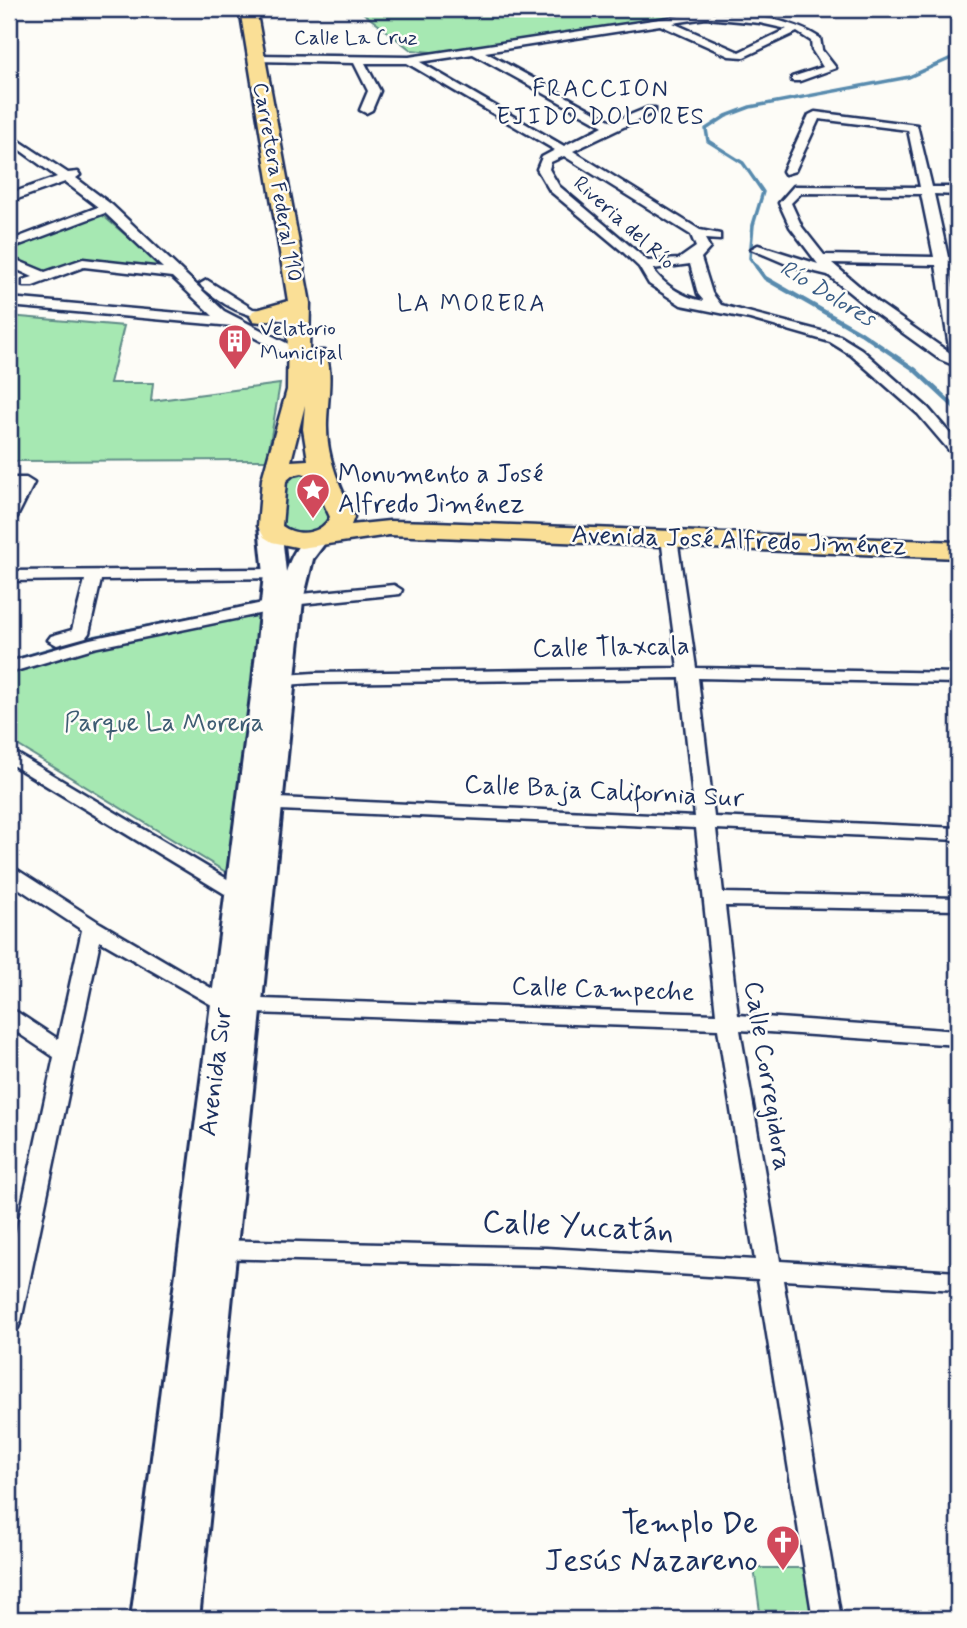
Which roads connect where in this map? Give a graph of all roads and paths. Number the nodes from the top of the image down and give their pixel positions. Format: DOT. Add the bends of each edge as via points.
graph roads {
  1 [pos="247,9"];
  2 [pos="263,9"];
  3 [pos="752,19"];
  4 [pos="662,22"];
  5 [pos="798,28"];
  6 [pos="696,38"];
  7 [pos="476,51"];
  8 [pos="264,57"];
  9 [pos="358,59"];
  10 [pos="410,60"];
  11 [pos="796,79"];
  12 [pos="366,110"];
  13 [pos="651,110"];
  14 [pos="612,126"];
  15 [pos="9,128"];
  16 [pos="9,137"];
  17 [pos="563,150"];
  18 [pos="294,157"];
  19 [pos="789,171"];
  20 [pos="72,176"];
  21 [pos="298,182"];
  22 [pos="928,190"];
  23 [pos="958,191"];
  24 [pos="9,198"];
  25 [pos="108,208"];
  26 [pos="696,233"];
  27 [pos="715,237"];
  28 [pos="9,245"];
  29 [pos="758,249"];
  30 [pos="695,259"];
  31 [pos="821,259"];
  32 [pos="9,261"];
  33 [pos="942,261"];
  34 [pos="958,261"];
  35 [pos="644,265"];
  36 [pos="830,271"];
  37 [pos="9,274"];
  38 [pos="176,274"];
  39 [pos="196,274"];
  40 [pos="44,277"];
  41 [pos="28,283"];
  42 [pos="12,298"];
  43 [pos="716,307"];
  44 [pos="299,310"];
  45 [pos="9,311"];
  46 [pos="219,313"];
  47 [pos="955,318"];
  48 [pos="232,322"];
  49 [pos="261,326"];
  50 [pos="299,355"];
  51 [pos="958,363"];
  52 [pos="318,389"];
  53 [pos="958,452"];
  54 [pos="322,474"];
  55 [pos="274,480"];
  56 [pos="9,483"];
  57 [pos="334,499"];
  58 [pos="9,517"];
  59 [pos="270,526"];
  60 [pos="436,529"];
  61 [pos="321,537"];
  62 [pos="669,538"];
  63 [pos="958,550"];
  64 [pos="9,576"];
  65 [pos="94,576"];
  66 [pos="394,590"];
  67 [pos="281,592"];
  68 [pos="9,655"];
  69 [pos="9,668"];
  70 [pos="688,673"];
  71 [pos="958,678"];
  72 [pos="274,681"];
  73 [pos="9,755"];
  74 [pos="258,803"];
  75 [pos="704,823"];
  76 [pos="958,834"];
  77 [pos="9,873"];
  78 [pos="237,893"];
  79 [pos="713,899"];
  80 [pos="958,904"];
  81 [pos="93,928"];
  82 [pos="235,1005"];
  83 [pos="9,1017"];
  84 [pos="728,1022"];
  85 [pos="958,1038"];
  86 [pos="64,1054"];
  87 [pos="206,1250"];
  88 [pos="771,1270"];
  89 [pos="958,1281"];
  90 [pos="9,1321"];
  91 [pos="150,1619"];
  92 [pos="180,1619"];
  93 [pos="827,1619"];
  1 -- 8 [label="main road, Carretera Federal 110"];
  2 -- 8 [label="main road, Carretera Federal 110"];
  3 -- 4 [label="street, Calle La Cruz" via="706,15"];
  3 -- 5 [label="street, Calle La Cruz"];
  3 -- 6 [label="street"];
  4 -- 6 [label="street"];
  4 -- 7 [label="street, Calle La Cruz"];
  5 -- 6 [label="street" via="740,55"];
  5 -- 11 [label="street" via="816,40 817,50 830,68"];
  7 -- 10 [label="street, Calle La Cruz"];
  7 -- 14 [label="street"];
  8 -- 9 [label="street, Calle La Cruz"];
  8 -- 18 [label="main road, Carretera Federal 110"];
  8 -- 44 [label="main road, Carretera Federal 110"];
  9 -- 10 [label="street, Calle La Cruz"];
  9 -- 12 [label="street" via="374,91"];
  10 -- 17 [label="street"];
  13 -- 14 [label="street"];
  14 -- 17 [label="street"];
  15 -- 20 [label="street"];
  16 -- 20 [label="street" via="24,154"];
  17 -- 26 [label="street"];
  17 -- 35 [label="street, Riveria del Río" via="546,160 542,169 554,188"];
  19 -- 22 [label="street" via="815,115 909,125"];
  20 -- 24 [label="street"];
  20 -- 25 [label="street"];
  20 -- 39 [label="street" via="109,195"];
  21 -- 52 [label="main road, Carretera Federal 110"];
  22 -- 23 [label="street"];
  22 -- 31 [label="street" via="798,189 785,203 792,225"];
  22 -- 33 [label="street"];
  25 -- 28 [label="street"];
  25 -- 38 [label="street"];
  26 -- 27 [label="street"];
  26 -- 30 [label="street" via="704,248"];
  29 -- 36 [label="street"];
  30 -- 35 [label="street"];
  30 -- 43 [label="street" via="705,294"];
  31 -- 33 [label="street"];
  31 -- 36 [label="street"];
  32 -- 40 [label="street"];
  33 -- 34 [label="street"];
  33 -- 47 [label="street"];
  35 -- 43 [label="street, Riveria del Río" via="654,281 686,302"];
  36 -- 51 [label="street"];
  37 -- 41 [label="street"];
  38 -- 39 [label="street"];
  38 -- 40 [label="street" via="83,263"];
  38 -- 46 [label="street"];
  39 -- 49 [label="street"];
  40 -- 41 [label="street"];
  41 -- 42 [label="street"];
  42 -- 46 [label="street"];
  42 -- 48 [label="street"];
  43 -- 53 [label="street, Riveria del Río" via="835,339 923,411"];
  44 -- 49 [label="main road" via="289,309"];
  44 -- 50 [label="main road, Carretera Federal 110"];
  44 -- 52 [label="main road" via="308,323 312,379"];
  45 -- 49 [label="street"];
  46 -- 48 [label="street"];
  47 -- 51 [label="street"];
  48 -- 49 [label="street"];
  49 -- 50 [label="street"];
  50 -- 55 [label="main road, Carretera Federal 110" via="298,390"];
  52 -- 54 [label="main road, Carretera Federal 110" via="315,429"];
  54 -- 55 [label="main road" via="311,467 292,467"];
  54 -- 57 [label="main road"];
  55 -- 59 [label="main road"];
  56 -- 58 [label="street" via="26,483"];
  57 -- 60 [label="main road" via="393,523"];
  57 -- 61 [label="main road" via="342,517 336,529"];
  59 -- 61 [label="main road" via="273,533 291,540"];
  59 -- 67 [label="main road, Avenida Sur"];
  60 -- 61 [label="main road" via="389,528"];
  60 -- 62 [label="main road, Avenida José Alfredo Jiménez"];
  61 -- 67 [label="main road, Avenida Sur" via="304,552"];
  62 -- 63 [label="main road, Avenida José Alfredo Jiménez"];
  62 -- 70 [label="street, Calle Corregidora"];
  64 -- 65 [label="street"];
  65 -- 67 [label="street"];
  65 -- 68 [label="street" via="80,633"];
  66 -- 67 [label="street"];
  67 -- 69 [label="street"];
  67 -- 72 [label="main road, Avenida Sur"];
  70 -- 71 [label="street, Calle Tlaxcala"];
  70 -- 72 [label="street, Calle Tlaxcala"];
  70 -- 75 [label="street, Calle Corregidora"];
  72 -- 74 [label="main road, Avenida Sur"];
  73 -- 78 [label="street"];
  74 -- 75 [label="street, Calle Baja California Sur"];
  74 -- 78 [label="main road, Avenida Sur"];
  74 -- 82 [label="main road, Avenida Sur"];
  75 -- 76 [label="street, Calle Baja California Sur"];
  75 -- 79 [label="street, Calle Corregidora"];
  77 -- 81 [label="street"];
  78 -- 82 [label="main road, Avenida Sur"];
  79 -- 80 [label="street"];
  79 -- 84 [label="street, Calle Corregidora"];
  81 -- 82 [label="street"];
  81 -- 86 [label="street"];
  82 -- 84 [label="street, Calle Campeche"];
  82 -- 87 [label="main road, Avenida Sur"];
  83 -- 86 [label="street"];
  84 -- 85 [label="street, Calle Campeche"];
  84 -- 88 [label="street, Calle Corregidora"];
  86 -- 90 [label="street"];
  87 -- 88 [label="street, Calle Yucatán" via="546,1257"];
  87 -- 91 [label="main road, Avenida Sur"];
  87 -- 92 [label="main road, Avenida Sur"];
  88 -- 89 [label="street, Calle Yucatán"];
  88 -- 93 [label="street, Calle Corregidora"];
}
